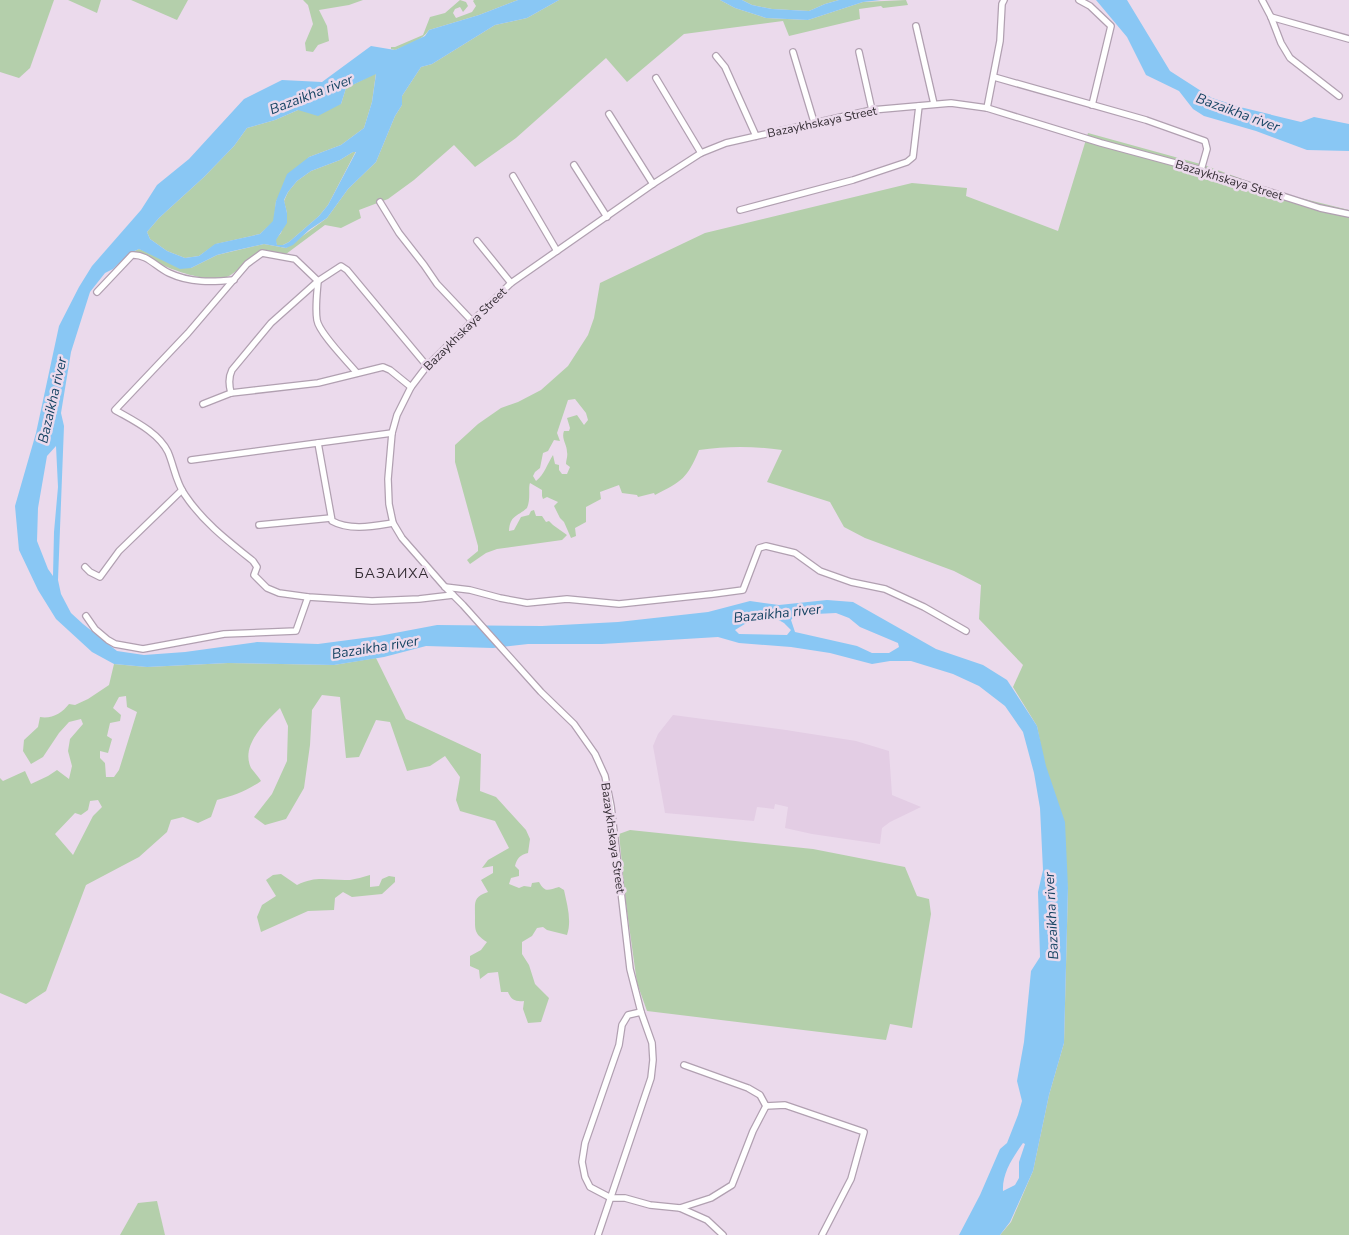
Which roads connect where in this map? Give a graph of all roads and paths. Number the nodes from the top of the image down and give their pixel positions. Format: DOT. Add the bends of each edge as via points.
graph roads {
  1 [pos="1004,0"];
  2 [pos="1079,0"];
  3 [pos="1262,0"];
  4 [pos="1271,17"];
  5 [pos="916,26"];
  6 [pos="1349,39"];
  7 [pos="793,52"];
  8 [pos="860,52"];
  9 [pos="716,56"];
  10 [pos="994,77"];
  11 [pos="656,78"];
  12 [pos="1339,96"];
  13 [pos="934,104"];
  14 [pos="1092,105"];
  15 [pos="919,106"];
  16 [pos="987,108"];
  17 [pos="872,110"];
  18 [pos="609,114"];
  19 [pos="814,122"];
  20 [pos="756,136"];
  21 [pos="701,153"];
  22 [pos="574,165"];
  23 [pos="1201,170"];
  24 [pos="513,176"];
  25 [pos="653,184"];
  26 [pos="380,202"];
  27 [pos="740,210"];
  28 [pos="1349,214"];
  29 [pos="606,217"];
  30 [pos="477,241"];
  31 [pos="557,251"];
  32 [pos="234,280"];
  33 [pos="318,281"];
  34 [pos="511,283"];
  35 [pos="97,292"];
  36 [pos="472,321"];
  37 [pos="427,366"];
  38 [pos="357,373"];
  39 [pos="411,387"];
  40 [pos="232,393"];
  41 [pos="203,404"];
  42 [pos="392,433"];
  43 [pos="318,443"];
  44 [pos="191,460"];
  45 [pos="182,490"];
  46 [pos="330,518"];
  47 [pos="393,523"];
  48 [pos="259,525"];
  49 [pos="85,567"];
  50 [pos="445,587"];
  51 [pos="453,595"];
  52 [pos="308,597"];
  53 [pos="86,616"];
  54 [pos="966,631"];
  55 [pos="641,1012"];
  56 [pos="684,1065"];
  57 [pos="766,1106"];
  58 [pos="611,1198"];
  59 [pos="680,1208"];
  60 [pos="598,1235"];
  61 [pos="724,1235"];
  62 [pos="822,1235"];
  1 -- 10 [label="street"];
  2 -- 14 [label="street" via="1111,26"];
  3 -- 4 [label="street"];
  4 -- 6 [label="street"];
  4 -- 12 [label="street" via="1290,58"];
  5 -- 13 [label="street"];
  7 -- 19 [label="street"];
  8 -- 17 [label="street"];
  9 -- 20 [label="street" via="725,67"];
  10 -- 14 [label="street"];
  10 -- 16 [label="street"];
  11 -- 21 [label="street"];
  13 -- 15 [label="street, Bazaykhskaya Street"];
  13 -- 16 [label="street, Bazaykhskaya Street"];
  14 -- 23 [label="street" via="1205,141 1207,149"];
  15 -- 17 [label="street, Bazaykhskaya Street"];
  15 -- 27 [label="street" via="913,157 907,162"];
  16 -- 23 [label="street, Bazaykhskaya Street"];
  17 -- 19 [label="street, Bazaykhskaya Street"];
  18 -- 25 [label="street"];
  19 -- 20 [label="street, Bazaykhskaya Street"];
  20 -- 21 [label="street, Bazaykhskaya Street"];
  21 -- 25 [label="street, Bazaykhskaya Street"];
  22 -- 29 [label="street"];
  23 -- 28 [label="street, Bazaykhskaya Street" via="1320,208"];
  24 -- 31 [label="street"];
  25 -- 29 [label="street, Bazaykhskaya Street"];
  26 -- 36 [label="street" via="437,284"];
  29 -- 31 [label="street, Bazaykhskaya Street"];
  30 -- 34 [label="street"];
  31 -- 34 [label="street, Bazaykhskaya Street"];
  32 -- 33 [label="street" via="262,253 295,258"];
  32 -- 35 [label="street" via="185,279 168,273 140,254 132,255"];
  32 -- 45 [label="street" via="188,334 115,410 155,435 167,450"];
  33 -- 37 [label="street" via="341,266 347,270"];
  33 -- 38 [label="street" via="316,298 320,330"];
  33 -- 40 [label="street" via="271,323 232,370 229,385"];
  34 -- 36 [label="street, Bazaykhskaya Street"];
  36 -- 37 [label="street, Bazaykhskaya Street"];
  37 -- 39 [label="street, Bazaykhskaya Street"];
  38 -- 39 [label="street" via="382,366"];
  38 -- 40 [label="street" via="318,383"];
  39 -- 42 [label="street, Bazaykhskaya Street"];
  40 -- 41 [label="street"];
  42 -- 43 [label="street"];
  42 -- 47 [label="street, Bazaykhskaya Street" via="388,479"];
  43 -- 44 [label="street"];
  43 -- 46 [label="street"];
  45 -- 49 [label="street" via="119,551 100,577"];
  45 -- 52 [label="street" via="202,518 253,561 257,567 254,575 267,588"];
  46 -- 47 [label="street" via="339,525 366,527"];
  46 -- 48 [label="street"];
  47 -- 50 [label="street, Bazaykhskaya Street"];
  50 -- 51 [label="street, Bazaykhskaya Street"];
  50 -- 54 [label="street" via="527,603 568,599 619,604 713,594 743,590 759,548 766,546 795,553 820,571 885,589"];
  51 -- 52 [label="street" via="372,600"];
  51 -- 55 [label="street, Bazaykhskaya Street" via="574,724 595,754 605,776 630,969"];
  52 -- 53 [label="street" via="296,630 224,634 143,650 108,640"];
  55 -- 58 [label="street, Bazaykhskaya Street" via="652,1043 651,1078"];
  55 -- 58 [label="street" via="628,1015 622,1025 619,1045 582,1162 590,1187"];
  56 -- 57 [label="street" via="748,1088 760,1095"];
  57 -- 59 [label="street" via="732,1185 711,1198"];
  57 -- 62 [label="street" via="785,1105 864,1132 851,1179"];
  58 -- 59 [label="street"];
  58 -- 60 [label="street, Bazaykhskaya Street"];
  59 -- 61 [label="street" via="707,1220"];
}
